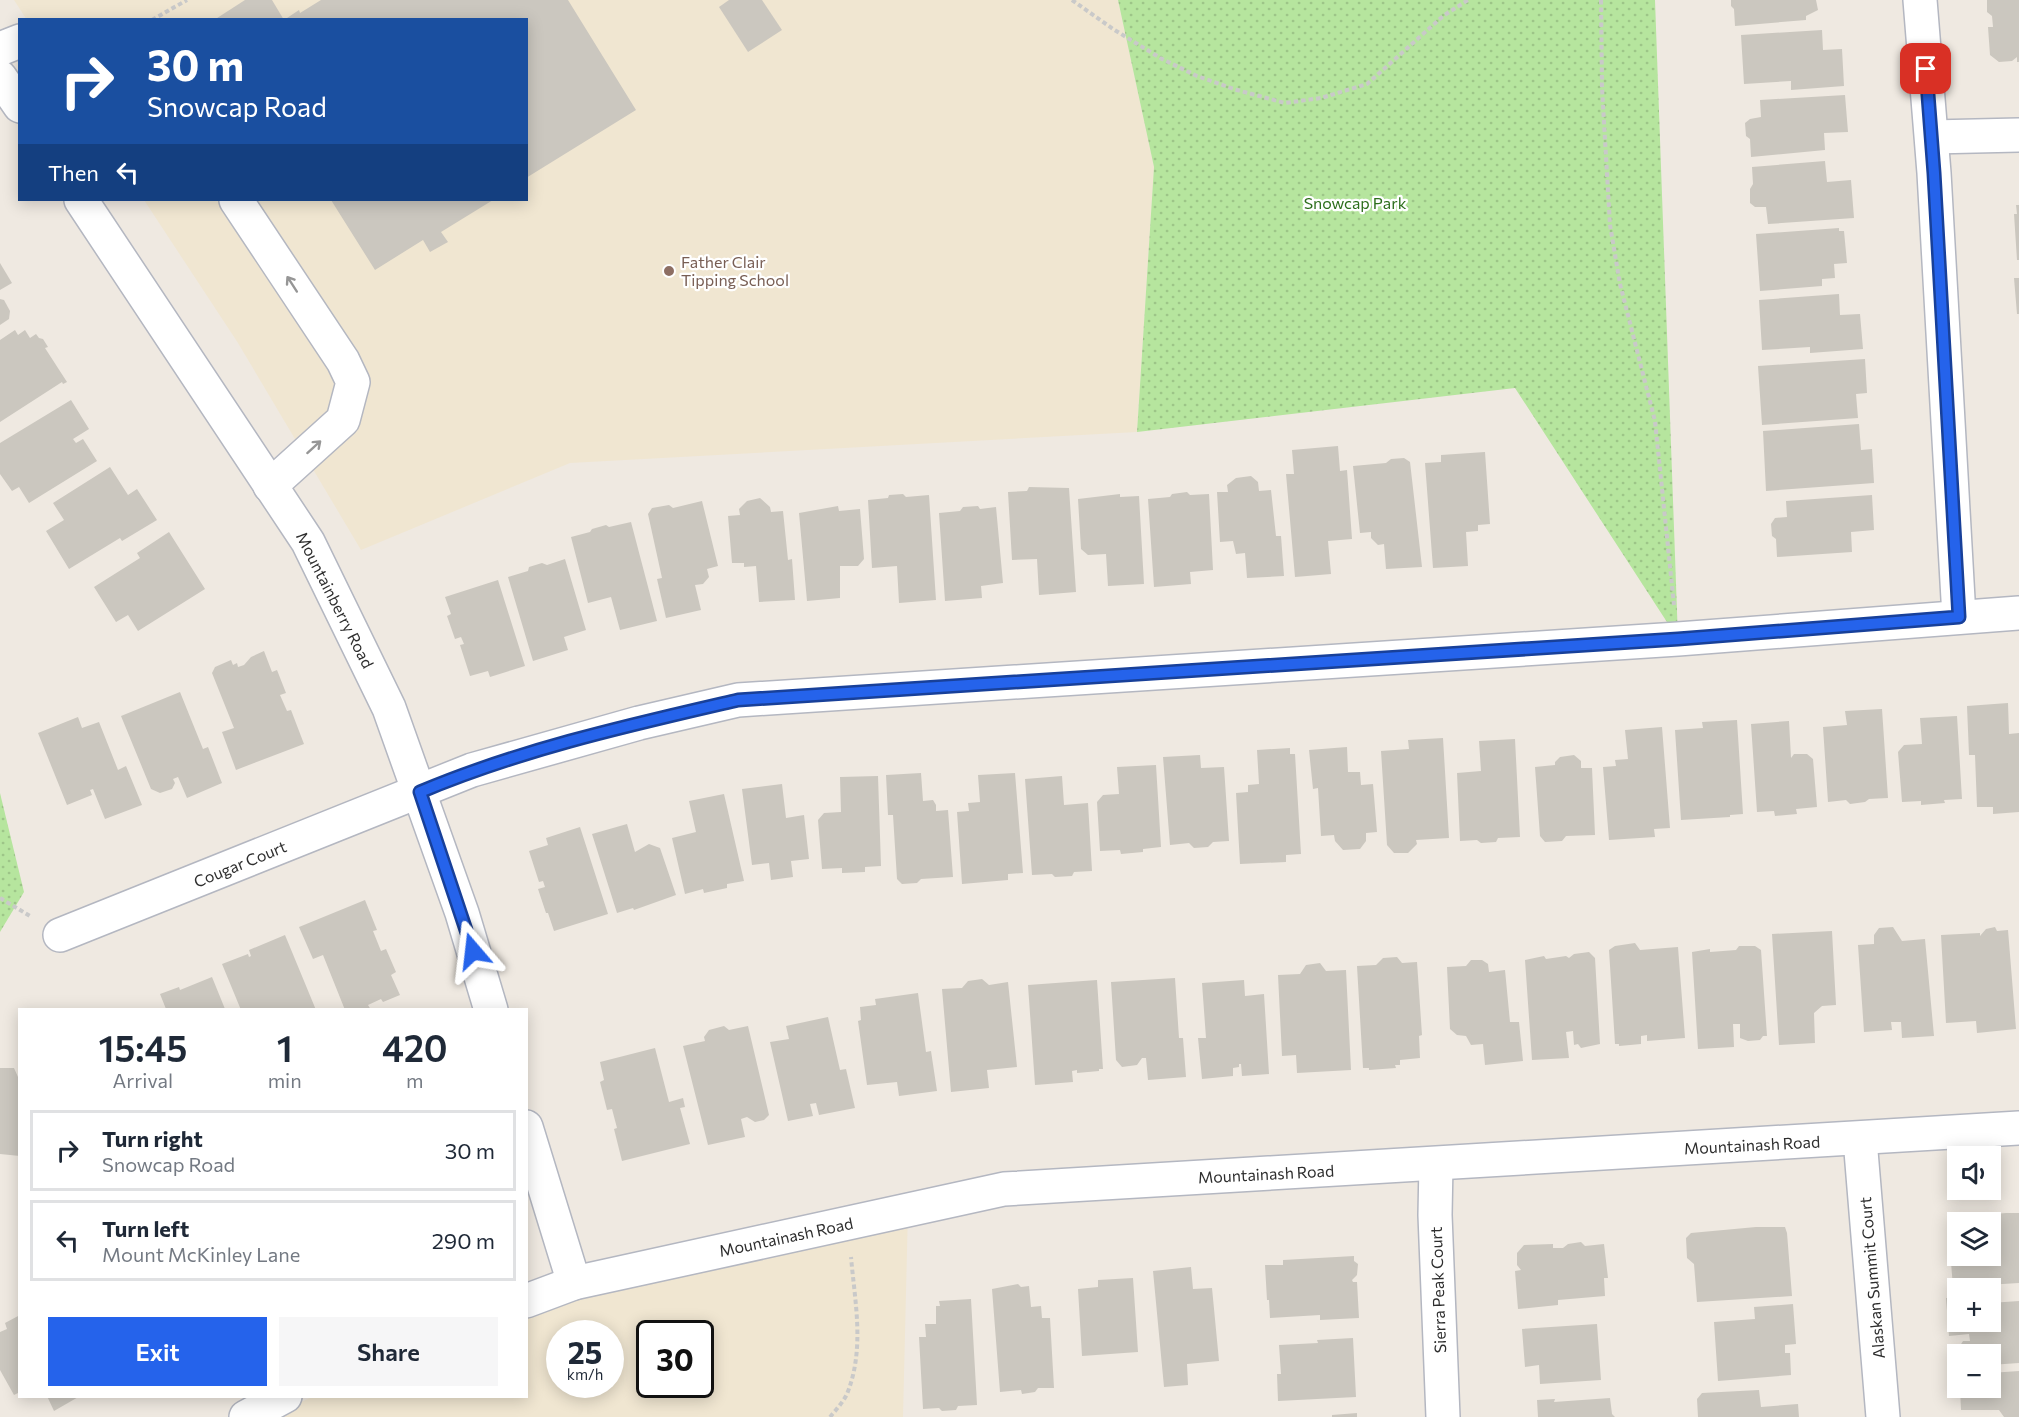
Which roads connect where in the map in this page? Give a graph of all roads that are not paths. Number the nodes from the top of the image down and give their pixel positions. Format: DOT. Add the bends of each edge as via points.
graph roads {
  1 [pos="1920,0"];
  2 [pos="18,42"];
  3 [pos="0,49"];
  4 [pos="0,77"];
  5 [pos="18,103"];
  6 [pos="2019,135"];
  7 [pos="1932,137"];
  8 [pos="82,201"];
  9 [pos="237,201"];
  10 [pos="270,486"];
  11 [pos="2019,613"];
  12 [pos="1959,617"];
  13 [pos="420,792"];
  14 [pos="60,935"];
  15 [pos="490,1008"];
  16 [pos="2019,1128"];
  17 [pos="528,1133"];
  18 [pos="1860,1139"];
  19 [pos="1436,1164"];
  20 [pos="574,1282"];
  21 [pos="528,1300"];
  22 [pos="281,1398"];
  23 [pos="246,1417"];
  24 [pos="1443,1417"];
  25 [pos="1883,1417"];
  1 -- 7 [label="street"];
  2 -- 3 [label="street"];
  4 -- 5 [label="street"];
  6 -- 7 [label="street"];
  7 -- 12 [label="street"];
  8 -- 10 [label="street, Mountainberry Road"];
  10 -- 9 [label="street, one-way" via="343,420 354,382"];
  10 -- 13 [label="street, Mountainberry Road" via="308,542 389,708"];
  11 -- 12 [label="street, Cougar Court"];
  12 -- 13 [label="street, Cougar Court" via="738,700 506,760"];
  13 -- 14 [label="street, Cougar Court"];
  13 -- 15 [label="street, Mountainberry Road"];
  16 -- 18 [label="street, Mountainash Road"];
  17 -- 20 [label="street"];
  18 -- 19 [label="street, Mountainash Road"];
  18 -- 25 [label="street, Alaskan Summit Court"];
  19 -- 20 [label="street, Mountainash Road" via="1004,1189"];
  19 -- 24 [label="street, Sierra Peak Court"];
  20 -- 21 [label="street, Mountainash Road"];
  22 -- 23 [label="street"];
}
